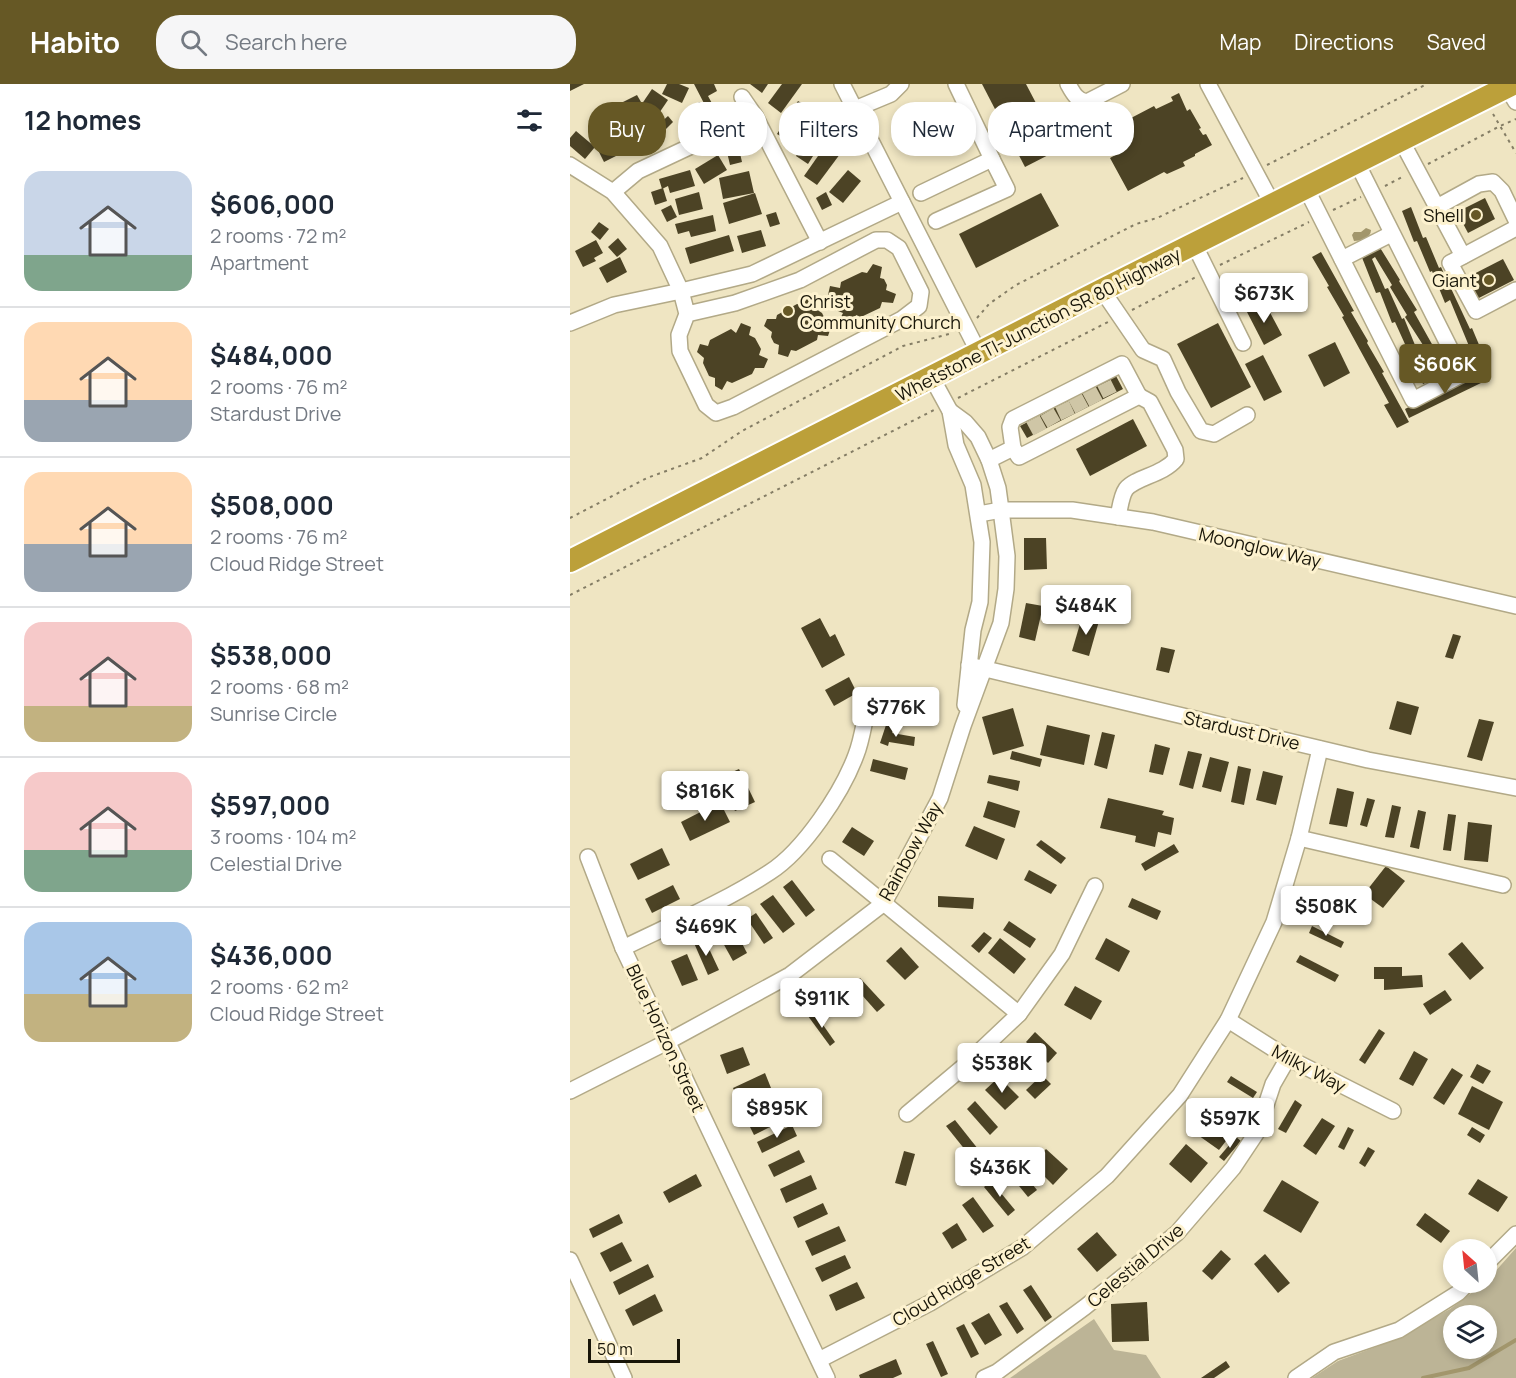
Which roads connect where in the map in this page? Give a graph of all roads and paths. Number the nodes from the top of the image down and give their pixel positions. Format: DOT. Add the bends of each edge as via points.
graph roads {
  1 [pos="842,84"];
  2 [pos="901,84"];
  3 [pos="956,84"];
  4 [pos="1068,84"];
  5 [pos="1122,84"];
  6 [pos="1208,84"];
  7 [pos="1427,84"];
  8 [pos="1510,89"];
  9 [pos="742,97"];
  10 [pos="745,102"];
  11 [pos="851,102"];
  12 [pos="872,102"];
  13 [pos="1516,119"];
  14 [pos="1500,126"];
  15 [pos="1401,140"];
  16 [pos="767,141"];
  17 [pos="678,152"];
  18 [pos="1516,153"];
  19 [pos="879,156"];
  20 [pos="992,159"];
  21 [pos="1357,162"];
  22 [pos="570,165"];
  23 [pos="1417,170"];
  24 [pos="1254,172"];
  25 [pos="1305,188"];
  26 [pos="613,192"];
  27 [pos="1371,192"];
  28 [pos="921,193"];
  29 [pos="902,202"];
  30 [pos="1273,205"];
  31 [pos="1437,207"];
  32 [pos="1321,216"];
  33 [pos="1516,220"];
  34 [pos="936,221"];
  35 [pos="1516,228"];
  36 [pos="1391,234"];
  37 [pos="817,243"];
  38 [pos="1194,244"];
  39 [pos="1463,256"];
  40 [pos="1342,259"];
  41 [pos="827,266"];
  42 [pos="1207,271"];
  43 [pos="1102,290"];
  44 [pos="1516,290"];
  45 [pos="681,291"];
  46 [pos="687,314"];
  47 [pos="1120,316"];
  48 [pos="570,323"];
  49 [pos="967,330"];
  50 [pos="1244,343"];
  51 [pos="1143,350"];
  52 [pos="979,353"];
  53 [pos="1128,375"];
  54 [pos="932,378"];
  55 [pos="1107,390"];
  56 [pos="1139,396"];
  57 [pos="948,407"];
  58 [pos="1072,408"];
  59 [pos="1247,415"];
  60 [pos="1037,426"];
  61 [pos="1014,448"];
  62 [pos="989,460"];
  63 [pos="1001,510"];
  64 [pos="979,513"];
  65 [pos="1119,517"];
  66 [pos="570,518"];
  67 [pos="570,561"];
  68 [pos="570,595"];
  69 [pos="1516,606"];
  70 [pos="969,665"];
  71 [pos="986,669"];
  72 [pos="868,706"];
  73 [pos="963,726"];
  74 [pos="1320,748"];
  75 [pos="1516,788"];
  76 [pos="1299,838"];
  77 [pos="588,857"];
  78 [pos="830,859"];
  79 [pos="1503,885"];
  80 [pos="1095,886"];
  81 [pos="884,903"];
  82 [pos="623,948"];
  83 [pos="1019,1014"];
  84 [pos="1228,1020"];
  85 [pos="668,1042"];
  86 [pos="1288,1058"];
  87 [pos="570,1091"];
  88 [pos="1393,1112"];
  89 [pos="907,1114"];
  90 [pos="1516,1234"];
  91 [pos="1497,1253"];
  92 [pos="570,1260"];
  93 [pos="1458,1293"];
  94 [pos="819,1360"];
  95 [pos="624,1378"];
  96 [pos="827,1378"];
  97 [pos="984,1378"];
  98 [pos="1296,1378"];
  1 -- 11 [label="street"];
  2 -- 12 [label="street" via="891,94"];
  3 -- 20 [label="street"];
  4 -- 5 [label="street" via="1082,102"];
  6 -- 24 [label="street"];
  7 -- 24 [label="path"];
  8 -- 15 [label="highway, Whetstone TI-Junction SR 80 Highway"];
  9 -- 10 [label="street"];
  13 -- 14 [label="path"];
  14 -- 18 [label="path"];
  14 -- 23 [label="path"];
  15 -- 21 [label="highway, Whetstone TI-Junction SR 80 Highway"];
  15 -- 23 [label="street"];
  16 -- 37 [label="street"];
  17 -- 26 [label="street" via="638,171"];
  19 -- 29 [label="street"];
  20 -- 28 [label="street"];
  20 -- 34 [label="street" via="1007,189"];
  21 -- 25 [label="highway, Whetstone TI-Junction SR 80 Highway"];
  21 -- 27 [label="street"];
  22 -- 26 [label="street"];
  23 -- 27 [label="path"];
  23 -- 31 [label="street"];
  24 -- 30 [label="street"];
  24 -- 49 [label="path" via="1136,224 1016,285 989,304"];
  25 -- 30 [label="highway, Whetstone TI-Junction SR 80 Highway"];
  25 -- 32 [label="street"];
  26 -- 45 [label="street" via="660,246"];
  27 -- 32 [label="path"];
  27 -- 36 [label="street"];
  29 -- 37 [label="street"];
  29 -- 49 [label="street"];
  30 -- 38 [label="highway, Whetstone TI-Junction SR 80 Highway"];
  31 -- 33 [label="street" via="1479,184 1493,182 1502,191"];
  31 -- 39 [label="street"];
  32 -- 40 [label="street"];
  32 -- 42 [label="path"];
  35 -- 39 [label="street"];
  36 -- 40 [label="street"];
  36 -- 40 [label="street" via="1463,374 1413,400"];
  37 -- 41 [label="street"];
  37 -- 45 [label="street" via="752,274"];
  38 -- 42 [label="street"];
  38 -- 43 [label="highway, Whetstone TI-Junction SR 80 Highway"];
  39 -- 44 [label="street" via="1450,263 1476,311"];
  41 -- 46 [label="street" via="735,303"];
  41 -- 46 [label="street" via="876,240 886,240 899,248 921,292 919,306 902,319 716,413 706,405 680,351 679,335"];
  42 -- 47 [label="path"];
  42 -- 50 [label="street"];
  43 -- 47 [label="street"];
  43 -- 52 [label="highway, Whetstone TI-Junction SR 80 Highway"];
  45 -- 46 [label="street"];
  45 -- 48 [label="street" via="614,305"];
  47 -- 51 [label="street"];
  47 -- 57 [label="path"];
  49 -- 52 [label="street"];
  49 -- 66 [label="path" via="903,346 742,431 702,458 647,478"];
  51 -- 53 [label="street"];
  51 -- 59 [label="street" via="1163,359 1201,431 1214,434"];
  52 -- 54 [label="highway, Whetstone TI-Junction SR 80 Highway"];
  53 -- 55 [label="street" via="1122,364"];
  53 -- 56 [label="street"];
  54 -- 57 [label="street, Rainbow Way"];
  54 -- 67 [label="highway, Whetstone TI-Junction SR 80 Highway"];
  55 -- 56 [label="street"];
  55 -- 58 [label="street"];
  55 -- 58 [label="street"];
  56 -- 65 [label="street" via="1150,402 1176,459 1170,466 1127,487"];
  57 -- 62 [label="street, Rainbow Way" via="972,429"];
  57 -- 64 [label="street, Rainbow Way"];
  57 -- 68 [label="path"];
  58 -- 60 [label="street"];
  58 -- 60 [label="street"];
  60 -- 61 [label="street" via="1019,457"];
  60 -- 61 [label="street" via="1013,419 1010,428"];
  61 -- 62 [label="street"];
  62 -- 63 [label="street, Rainbow Way"];
  63 -- 64 [label="street, Moonglow Way"];
  63 -- 65 [label="street, Moonglow Way" via="1072,510"];
  63 -- 71 [label="street, Rainbow Way" via="1007,556 1006,589 1001,623"];
  64 -- 70 [label="street, Rainbow Way" via="980,602"];
  65 -- 69 [label="street, Moonglow Way"];
  70 -- 71 [label="street, Stardust Drive"];
  70 -- 73 [label="street, Rainbow Way"];
  71 -- 73 [label="street, Rainbow Way"];
  71 -- 74 [label="street, Stardust Drive"];
  72 -- 82 [label="street" via="856,756 831,805 802,843 772,871"];
  73 -- 81 [label="street, Rainbow Way" via="940,798"];
  74 -- 75 [label="street, Stardust Drive"];
  74 -- 76 [label="street, Cloud Ridge Street"];
  76 -- 79 [label="street"];
  76 -- 84 [label="street, Cloud Ridge Street" via="1274,922"];
  77 -- 82 [label="street, Blue Horizon Street"];
  78 -- 81 [label="street"];
  80 -- 83 [label="street" via="1062,954"];
  81 -- 83 [label="street"];
  81 -- 85 [label="street, Rainbow Way" via="790,975"];
  82 -- 85 [label="street, Blue Horizon Street"];
  83 -- 89 [label="street"];
  84 -- 86 [label="street, Milky Way"];
  84 -- 94 [label="street, Cloud Ridge Street" via="1180,1095 1107,1176 1023,1246 930,1303"];
  85 -- 87 [label="street, Rainbow Way"];
  85 -- 94 [label="street, Blue Horizon Street"];
  86 -- 88 [label="street, Milky Way"];
  86 -- 97 [label="street, Celestial Drive" via="1257,1132 1233,1168 1177,1233 1085,1307"];
  90 -- 91 [label="street"];
  92 -- 95 [label="street"];
  93 -- 98 [label="street" via="1399,1330 1334,1352"];
  94 -- 96 [label="street, Blue Horizon Street"];
}
